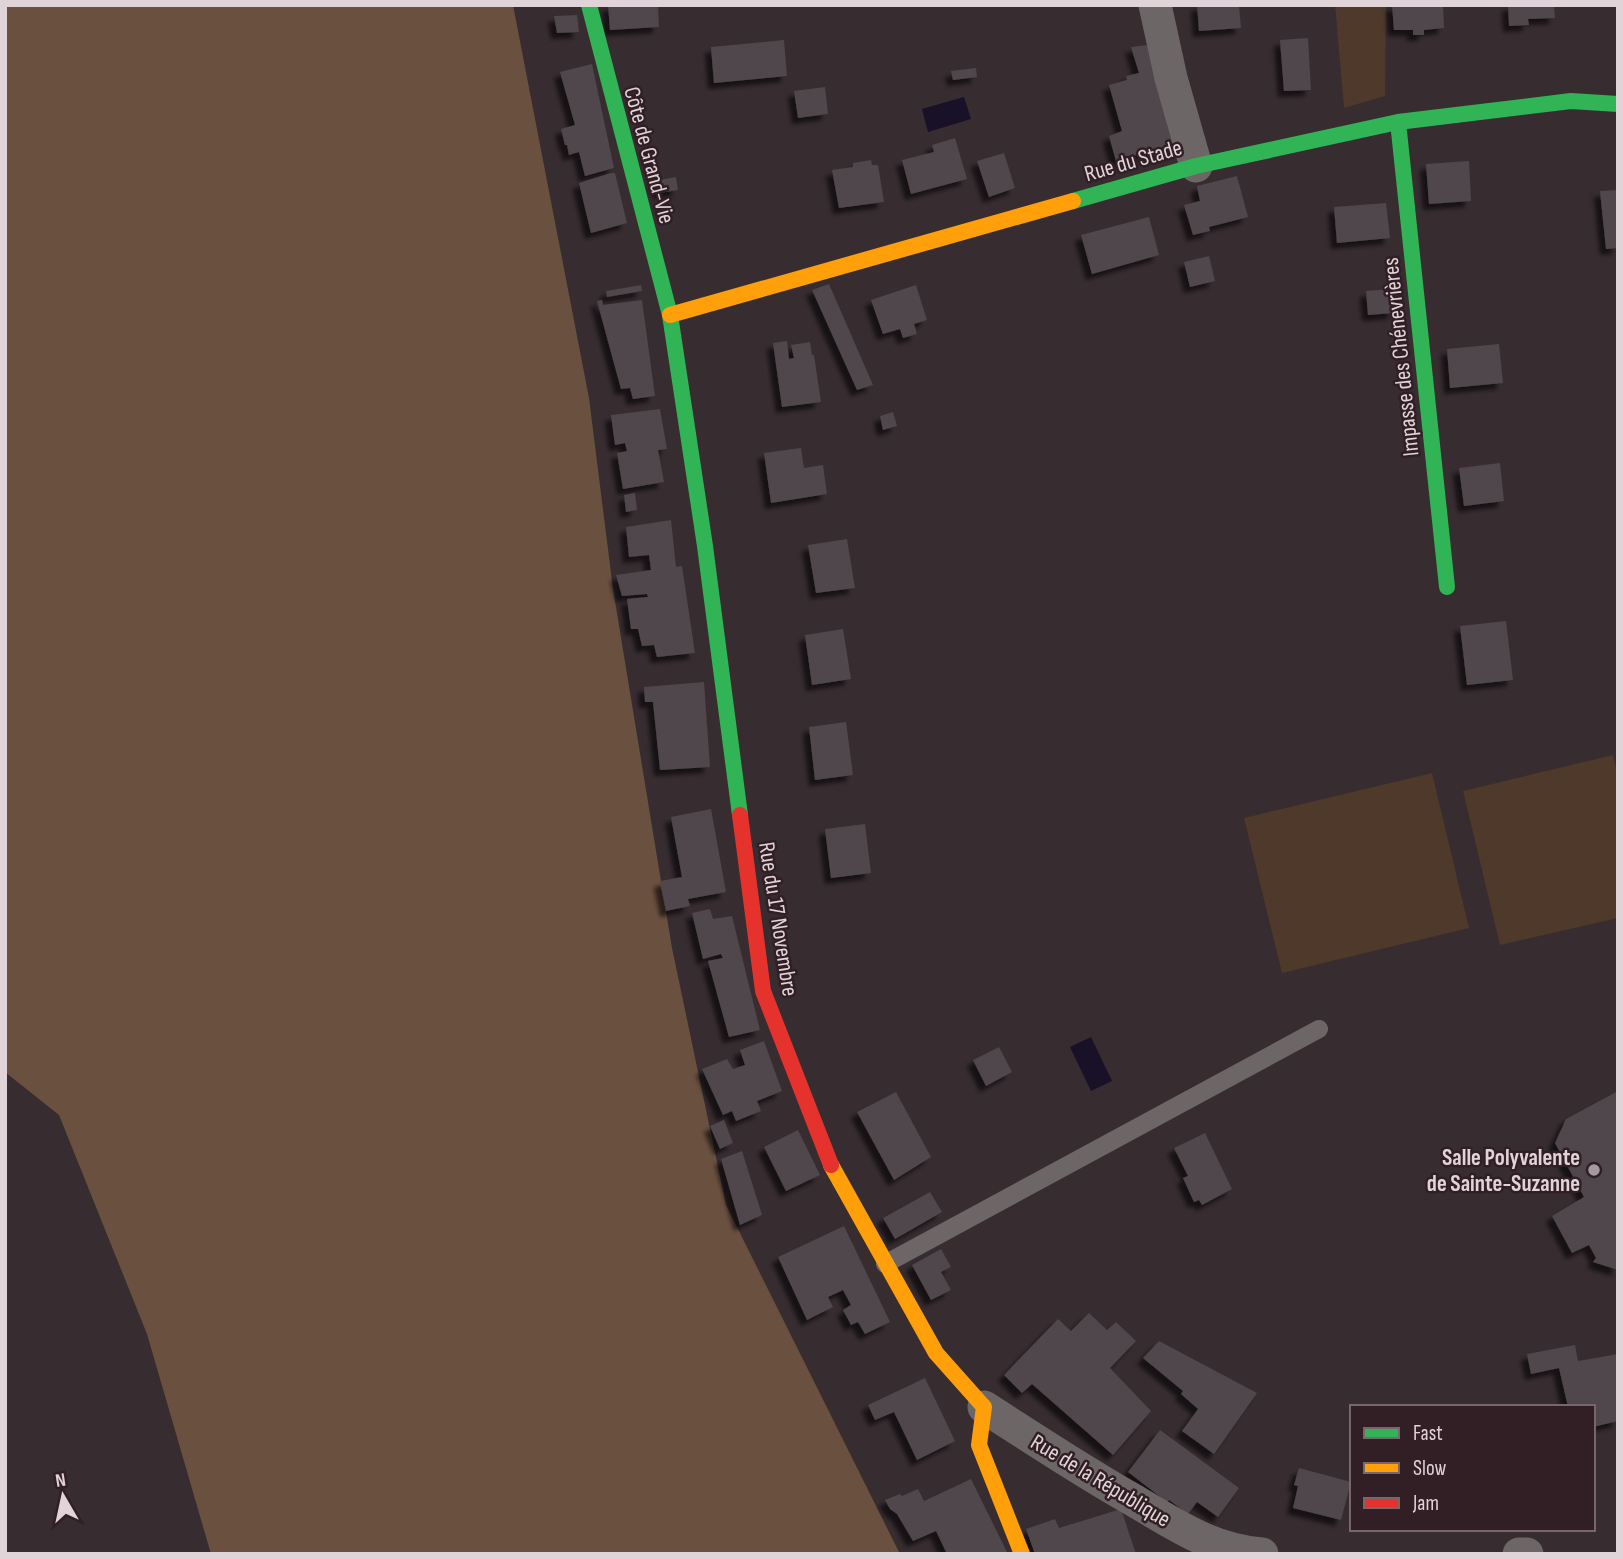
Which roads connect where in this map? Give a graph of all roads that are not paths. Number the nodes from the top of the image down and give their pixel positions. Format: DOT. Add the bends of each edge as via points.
graph roads {
  1 [pos="589,5"];
  2 [pos="1155,5"];
  3 [pos="1618,104"];
  4 [pos="1398,122"];
  5 [pos="1196,166"];
  6 [pos="670,315"];
  7 [pos="1447,587"];
  8 [pos="1319,1029"];
  9 [pos="885,1264"];
  10 [pos="984,1407"];
  11 [pos="1022,1554"];
  12 [pos="1262,1554"];
  13 [pos="1519,1554"];
  14 [pos="1527,1554"];
  1 -- 6 [label="street, Côte de Grand-Vie"];
  2 -- 5 [label="street"];
  3 -- 4 [label="street, Rue du Stade" via="1571,101"];
  4 -- 5 [label="street, Rue du Stade"];
  4 -- 7 [label="street, Impasse des Chénevrières"];
  5 -- 6 [label="street, Rue du Stade"];
  6 -- 9 [label="street, Rue du 17 Novembre" via="763,992 835,1175"];
  8 -- 9 [label="lane"];
  9 -- 10 [label="street, Rue du 17 Novembre" via="936,1353"];
  10 -- 11 [label="street" via="979,1445"];
  10 -- 12 [label="street, Rue de la République" via="1202,1540"];
  13 -- 14 [label="street"];
}
